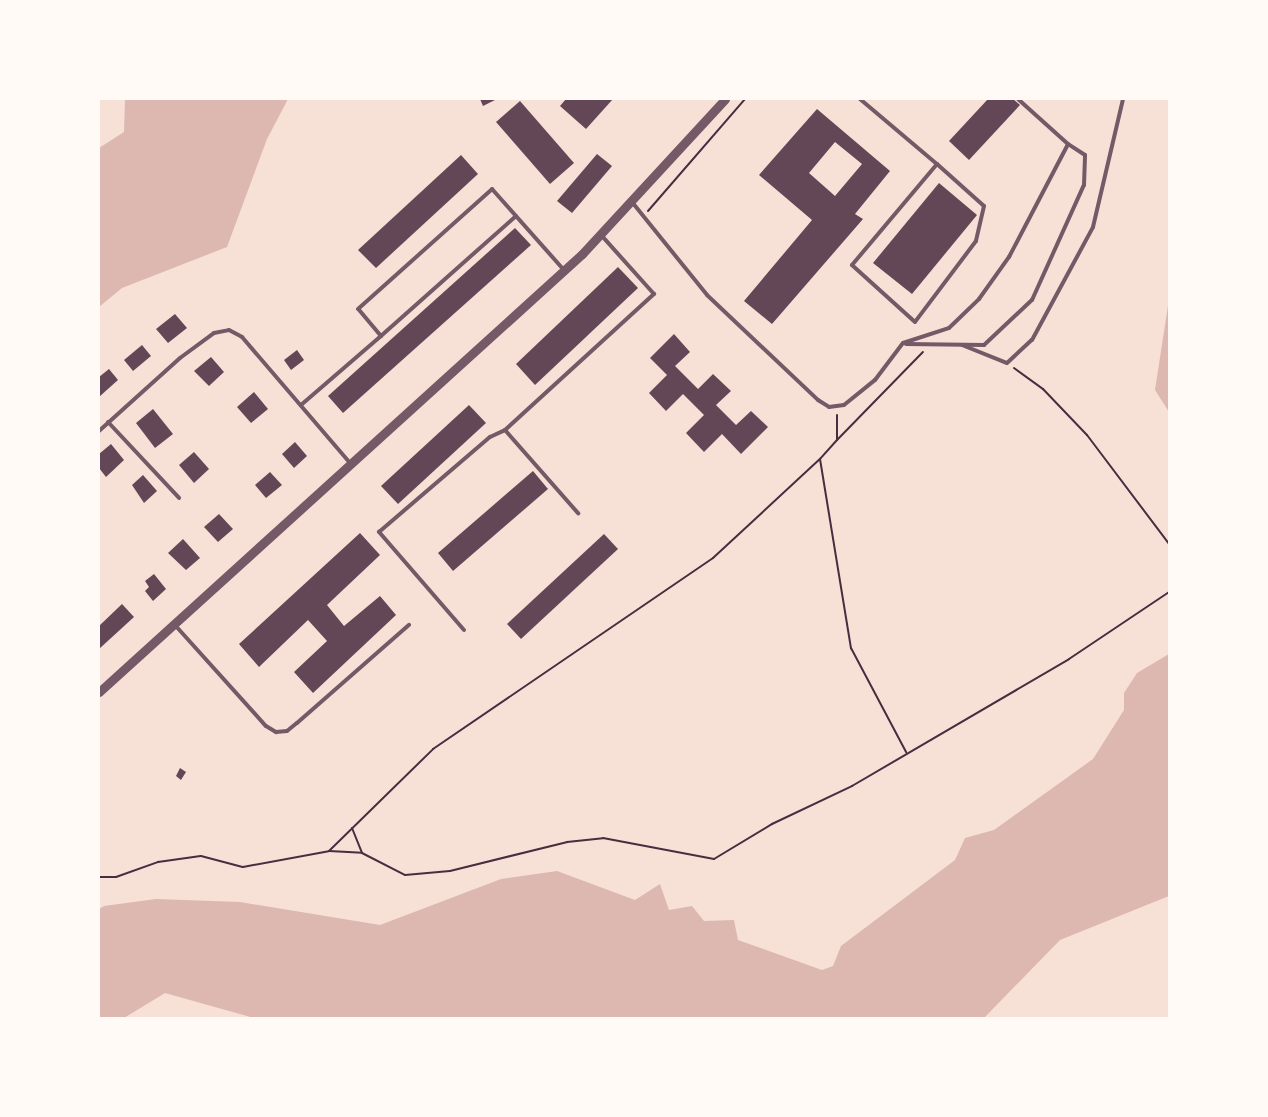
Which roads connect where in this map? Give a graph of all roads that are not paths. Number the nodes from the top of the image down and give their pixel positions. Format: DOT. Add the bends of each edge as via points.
graph roads {
  1 [pos="725,99"];
  2 [pos="860,99"];
  3 [pos="1018,99"];
  4 [pos="1123,99"];
  5 [pos="1068,144"];
  6 [pos="938,164"];
  7 [pos="632,201"];
  8 [pos="516,216"];
  9 [pos="601,235"];
  10 [pos="564,270"];
  11 [pos="381,336"];
  12 [pos="903,344"];
  13 [pos="962,345"];
  14 [pos="301,405"];
  15 [pos="108,422"];
  16 [pos="505,430"];
  17 [pos="99,431"];
  18 [pos="350,464"];
  19 [pos="179,498"];
  20 [pos="578,513"];
  21 [pos="174,623"];
  22 [pos="409,625"];
  23 [pos="464,630"];
  24 [pos="99,692"];
  1 -- 7 [label="street"];
  2 -- 6 [label="lane"];
  3 -- 5 [label="lane"];
  4 -- 13 [label="lane" via="1093,227 1032,340 1007,363"];
  5 -- 12 [label="lane" via="1009,257 979,299 949,328"];
  5 -- 13 [label="lane" via="1085,155 1084,185 1032,300 984,345"];
  6 -- 6 [label="lane" via="852,265 915,322 976,241 984,206"];
  7 -- 9 [label="street"];
  7 -- 12 [label="lane" via="707,295 829,407 844,405 875,380"];
  8 -- 10 [label="lane"];
  8 -- 11 [label="lane"];
  8 -- 11 [label="lane" via="492,189 358,309"];
  9 -- 10 [label="street"];
  9 -- 16 [label="lane" via="654,294"];
  10 -- 18 [label="street"];
  11 -- 14 [label="lane"];
  12 -- 13 [label="lane"];
  14 -- 15 [label="lane" via="242,337 229,330 214,333"];
  14 -- 18 [label="lane"];
  15 -- 17 [label="lane"];
  15 -- 19 [label="lane"];
  16 -- 20 [label="lane"];
  16 -- 23 [label="lane" via="489,437 380,532"];
  18 -- 21 [label="street"];
  21 -- 22 [label="lane" via="266,726 276,732 287,731 297,723"];
  21 -- 24 [label="street"];
}
